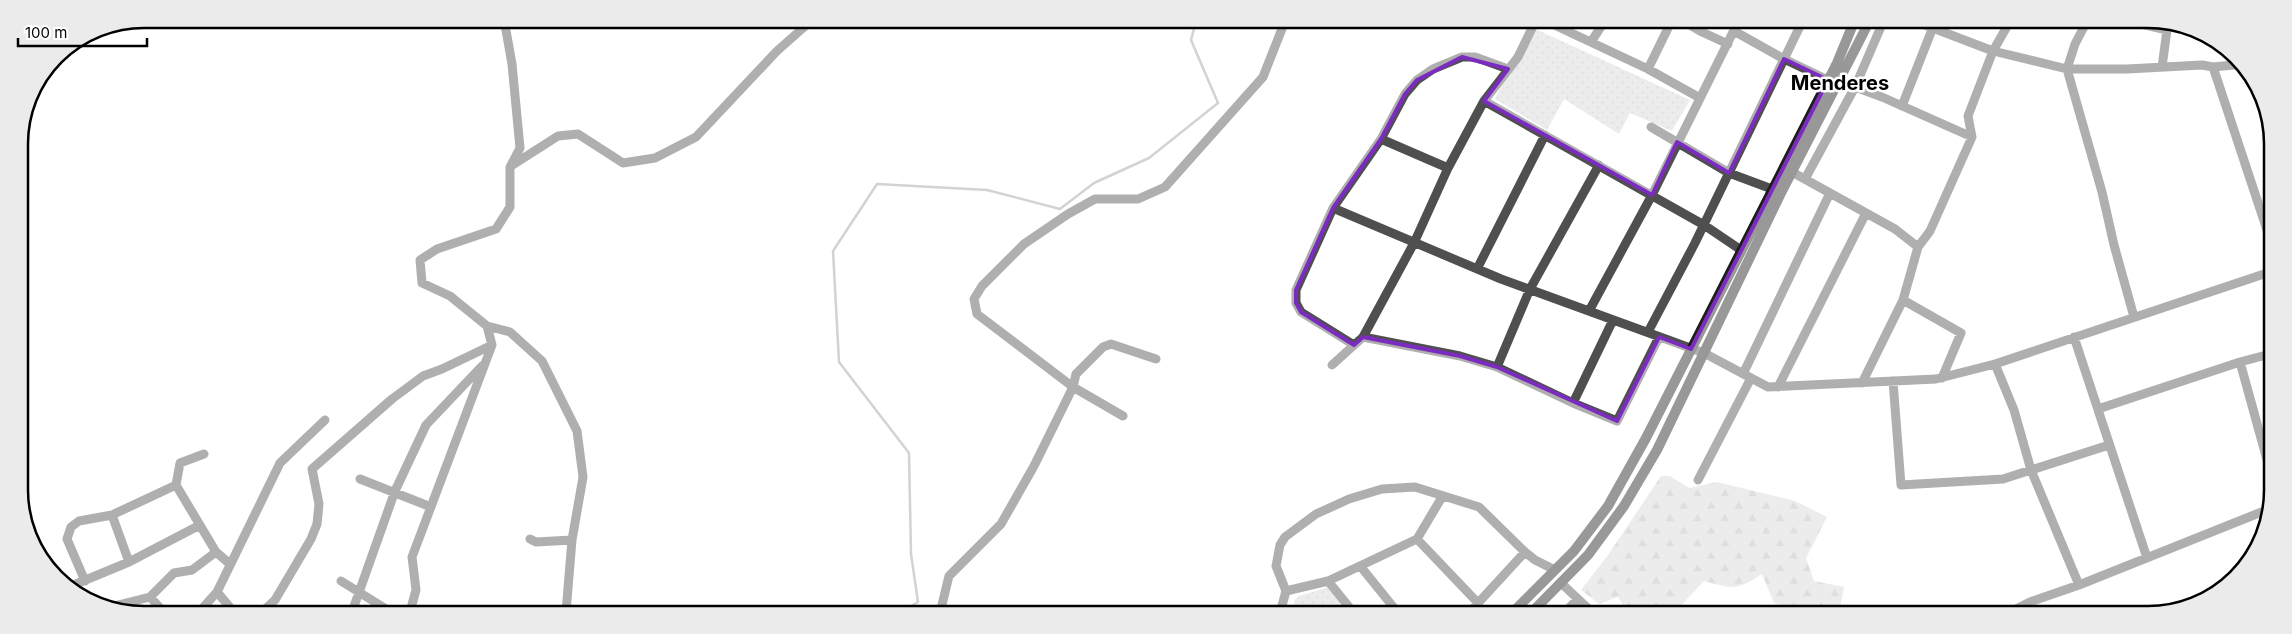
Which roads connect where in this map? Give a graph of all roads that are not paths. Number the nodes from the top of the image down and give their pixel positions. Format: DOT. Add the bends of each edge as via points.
graph roads {
  1 [pos="505,28"];
  2 [pos="803,28"];
  3 [pos="1282,28"];
  4 [pos="1532,28"];
  5 [pos="1561,28"];
  6 [pos="1600,28"];
  7 [pos="1668,28"];
  8 [pos="1695,28"];
  9 [pos="1735,28"];
  10 [pos="1799,28"];
  11 [pos="1852,28"];
  12 [pos="1865,28"];
  13 [pos="1880,28"];
  14 [pos="1932,28"];
  15 [pos="1938,28"];
  16 [pos="2006,28"];
  17 [pos="2083,28"];
  18 [pos="2169,29"];
  19 [pos="1734,31"];
  20 [pos="1591,42"];
  21 [pos="1728,44"];
  22 [pos="1993,51"];
  23 [pos="1784,59"];
  24 [pos="2234,65"];
  25 [pos="2162,67"];
  26 [pos="2213,67"];
  27 [pos="1508,69"];
  28 [pos="1648,69"];
  29 [pos="2067,69"];
  30 [pos="1834,81"];
  31 [pos="1855,87"];
  32 [pos="1700,98"];
  33 [pos="1484,101"];
  34 [pos="1902,106"];
  35 [pos="1651,127"];
  36 [pos="1545,135"];
  37 [pos="1972,137"];
  38 [pos="1381,139"];
  39 [pos="1677,142"];
  40 [pos="1598,165"];
  41 [pos="510,167"];
  42 [pos="1448,168"];
  43 [pos="1792,172"];
  44 [pos="1729,173"];
  45 [pos="1805,179"];
  46 [pos="1772,189"];
  47 [pos="1830,193"];
  48 [pos="1652,195"];
  49 [pos="1332,208"];
  50 [pos="1866,213"];
  51 [pos="2264,222"];
  52 [pos="1704,225"];
  53 [pos="1414,243"];
  54 [pos="1918,247"];
  55 [pos="1741,250"];
  56 [pos="1477,269"];
  57 [pos="2264,274"];
  58 [pos="1530,289"];
  59 [pos="1903,300"];
  60 [pos="1589,311"];
  61 [pos="2134,317"];
  62 [pos="1613,320"];
  63 [pos="487,326"];
  64 [pos="1648,332"];
  65 [pos="1363,337"];
  66 [pos="1659,337"];
  67 [pos="2074,337"];
  68 [pos="492,345"];
  69 [pos="1354,345"];
  70 [pos="1691,349"];
  71 [pos="1704,353"];
  72 [pos="2264,356"];
  73 [pos="1156,359"];
  74 [pos="2240,362"];
  75 [pos="485,363"];
  76 [pos="1995,364"];
  77 [pos="1332,366"];
  78 [pos="1497,367"];
  79 [pos="1747,376"];
  80 [pos="1942,378"];
  81 [pos="1893,381"];
  82 [pos="1862,383"];
  83 [pos="1778,387"];
  84 [pos="1073,388"];
  85 [pos="1572,403"];
  86 [pos="2098,409"];
  87 [pos="1123,416"];
  88 [pos="325,420"];
  89 [pos="2109,445"];
  90 [pos="2264,449"];
  91 [pos="204,454"];
  92 [pos="2032,470"];
  93 [pos="360,479"];
  94 [pos="1698,480"];
  95 [pos="176,485"];
  96 [pos="395,492"];
  97 [pos="1442,497"];
  98 [pos="431,507"];
  99 [pos="2262,512"];
  100 [pos="112,514"];
  101 [pos="200,524"];
  102 [pos="530,539"];
  103 [pos="1417,539"];
  104 [pos="572,540"];
  105 [pos="216,552"];
  106 [pos="1525,552"];
  107 [pos="2147,558"];
  108 [pos="129,562"];
  109 [pos="230,564"];
  110 [pos="1361,567"];
  111 [pos="1555,570"];
  112 [pos="85,581"];
  113 [pos="341,581"];
  114 [pos="1328,581"];
  115 [pos="1560,583"];
  116 [pos="75,584"];
  117 [pos="2079,585"];
  118 [pos="1286,591"];
  119 [pos="217,592"];
  120 [pos="360,592"];
  121 [pos="150,596"];
  122 [pos="1578,599"];
  123 [pos="1478,603"];
  124 [pos="121,604"];
  125 [pos="159,606"];
  126 [pos="204,606"];
  127 [pos="229,606"];
  128 [pos="268,606"];
  129 [pos="354,606"];
  130 [pos="382,606"];
  131 [pos="412,606"];
  132 [pos="566,606"];
  133 [pos="942,606"];
  134 [pos="1282,606"];
  135 [pos="1348,606"];
  136 [pos="1393,606"];
  137 [pos="1475,606"];
  138 [pos="1519,606"];
  139 [pos="1538,606"];
  140 [pos="1571,606"];
  141 [pos="1585,606"];
  142 [pos="2022,606"];
  1 -- 41 [label="street" via="520,148"];
  2 -- 41 [label="street" via="696,137 655,158 623,163 578,134 558,136"];
  3 -- 84 [label="street" via="1263,77 1164,187 1138,199 1095,199 1068,214 1024,244 982,286 974,299 977,314"];
  4 -- 27 [label="street" via="1518,57"];
  5 -- 20 [label="street"];
  6 -- 20 [label="street"];
  7 -- 28 [label="street"];
  8 -- 21 [label="street"];
  9 -- 19 [label="street"];
  10 -- 23 [label="street"];
  11 -- 30 [label="main road"];
  12 -- 30 [label="main road"];
  13 -- 31 [label="street"];
  14 -- 34 [label="street"];
  15 -- 22 [label="street"];
  16 -- 22 [label="street"];
  17 -- 29 [label="street"];
  18 -- 25 [label="street"];
  19 -- 21 [label="street"];
  19 -- 23 [label="street"];
  20 -- 28 [label="street"];
  21 -- 32 [label="street"];
  22 -- 29 [label="street"];
  22 -- 37 [label="street" via="1968,116"];
  23 -- 30 [label="street"];
  23 -- 44 [label="street"];
  24 -- 26 [label="street"];
  25 -- 26 [label="street"];
  25 -- 29 [label="street"];
  26 -- 51 [label="street"];
  27 -- 33 [label="street"];
  27 -- 38 [label="street" via="1475,57 1462,57 1434,69 1417,80 1405,94"];
  28 -- 32 [label="street"];
  29 -- 61 [label="street"];
  30 -- 31 [label="street"];
  30 -- 43 [label="main road"];
  30 -- 46 [label="main road"];
  31 -- 34 [label="street"];
  31 -- 45 [label="street"];
  32 -- 39 [label="street"];
  33 -- 36 [label="street"];
  33 -- 42 [label="street"];
  34 -- 37 [label="street"];
  35 -- 39 [label="street"];
  36 -- 40 [label="street"];
  36 -- 56 [label="street"];
  37 -- 54 [label="street" via="1930,231"];
  38 -- 42 [label="street"];
  38 -- 49 [label="street"];
  39 -- 44 [label="street"];
  39 -- 48 [label="street"];
  40 -- 48 [label="street"];
  40 -- 58 [label="street"];
  41 -- 63 [label="street" via="510,207 496,229 437,249 420,260 422,283 450,296"];
  42 -- 53 [label="street"];
  43 -- 45 [label="street"];
  43 -- 71 [label="main road"];
  44 -- 46 [label="street"];
  44 -- 52 [label="street"];
  45 -- 47 [label="street"];
  46 -- 55 [label="main road"];
  47 -- 50 [label="street"];
  47 -- 79 [label="street"];
  48 -- 52 [label="street"];
  48 -- 60 [label="street"];
  49 -- 53 [label="street"];
  49 -- 69 [label="street" via="1296,290 1296,303 1301,312"];
  50 -- 54 [label="street"];
  50 -- 83 [label="street"];
  52 -- 55 [label="street"];
  52 -- 64 [label="street"];
  53 -- 56 [label="street"];
  53 -- 65 [label="street"];
  54 -- 59 [label="street"];
  55 -- 70 [label="main road"];
  56 -- 58 [label="street"];
  57 -- 61 [label="street"];
  58 -- 60 [label="street"];
  58 -- 78 [label="street"];
  59 -- 80 [label="street" via="1961,333"];
  59 -- 82 [label="street"];
  60 -- 62 [label="street"];
  61 -- 67 [label="street"];
  62 -- 64 [label="street"];
  62 -- 85 [label="street"];
  63 -- 68 [label="street"];
  63 -- 104 [label="street" via="510,332 542,362 577,431 582,477"];
  64 -- 66 [label="street"];
  65 -- 69 [label="street"];
  65 -- 78 [label="street" via="1460,356"];
  66 -- 70 [label="street"];
  66 -- 85 [label="street" via="1617,421"];
  67 -- 76 [label="street"];
  67 -- 86 [label="street"];
  68 -- 75 [label="street"];
  68 -- 128 [label="street" via="423,376 312,469 319,504 317,524 275,600"];
  69 -- 77 [label="street"];
  70 -- 71 [label="street"];
  70 -- 111 [label="main road" via="1608,506 1574,551"];
  71 -- 79 [label="street"];
  71 -- 115 [label="main road" via="1657,450 1624,506 1588,555"];
  72 -- 74 [label="street"];
  73 -- 84 [label="street" via="1111,344 1103,347 1076,374"];
  74 -- 86 [label="street"];
  74 -- 90 [label="street"];
  75 -- 96 [label="street" via="426,425"];
  75 -- 98 [label="street"];
  76 -- 80 [label="street"];
  76 -- 92 [label="street" via="2014,410"];
  78 -- 85 [label="street"];
  79 -- 83 [label="street" via="1768,387"];
  79 -- 94 [label="street"];
  80 -- 81 [label="street"];
  81 -- 82 [label="street"];
  81 -- 92 [label="street" via="1901,485 2003,479"];
  82 -- 83 [label="street"];
  84 -- 87 [label="street"];
  84 -- 133 [label="street" via="1001,524 949,576"];
  86 -- 89 [label="street"];
  88 -- 109 [label="street" via="280,463"];
  89 -- 92 [label="street"];
  89 -- 107 [label="street"];
  91 -- 95 [label="street" via="180,464"];
  92 -- 117 [label="street"];
  93 -- 96 [label="street"];
  95 -- 100 [label="street"];
  95 -- 101 [label="street"];
  96 -- 98 [label="street"];
  96 -- 120 [label="street"];
  97 -- 103 [label="street"];
  97 -- 106 [label="street" via="1479,507"];
  97 -- 118 [label="street" via="1415,487 1382,489 1316,514 1285,536 1280,545 1276,566"];
  98 -- 131 [label="street" via="412,557 416,590"];
  99 -- 107 [label="street"];
  100 -- 108 [label="street"];
  100 -- 112 [label="street" via="79,521 71,527 67,539"];
  101 -- 105 [label="street"];
  101 -- 108 [label="street"];
  102 -- 104 [label="street" via="536,542"];
  103 -- 110 [label="street"];
  103 -- 123 [label="street"];
  104 -- 132 [label="street"];
  105 -- 109 [label="street"];
  105 -- 121 [label="street" via="192,570 174,573"];
  106 -- 111 [label="street"];
  106 -- 123 [label="street"];
  107 -- 117 [label="street"];
  108 -- 112 [label="street"];
  109 -- 119 [label="street"];
  110 -- 114 [label="street"];
  110 -- 136 [label="street"];
  111 -- 138 [label="main road"];
  112 -- 116 [label="street"];
  113 -- 120 [label="street"];
  114 -- 118 [label="street"];
  114 -- 135 [label="street"];
  115 -- 122 [label="street"];
  115 -- 139 [label="main road"];
  117 -- 142 [label="street"];
  118 -- 134 [label="street"];
  119 -- 126 [label="street"];
  119 -- 127 [label="street"];
  120 -- 129 [label="street"];
  120 -- 130 [label="street"];
  121 -- 124 [label="street"];
  121 -- 125 [label="street"];
  122 -- 140 [label="street"];
  122 -- 141 [label="street"];
  123 -- 137 [label="street"];
}
